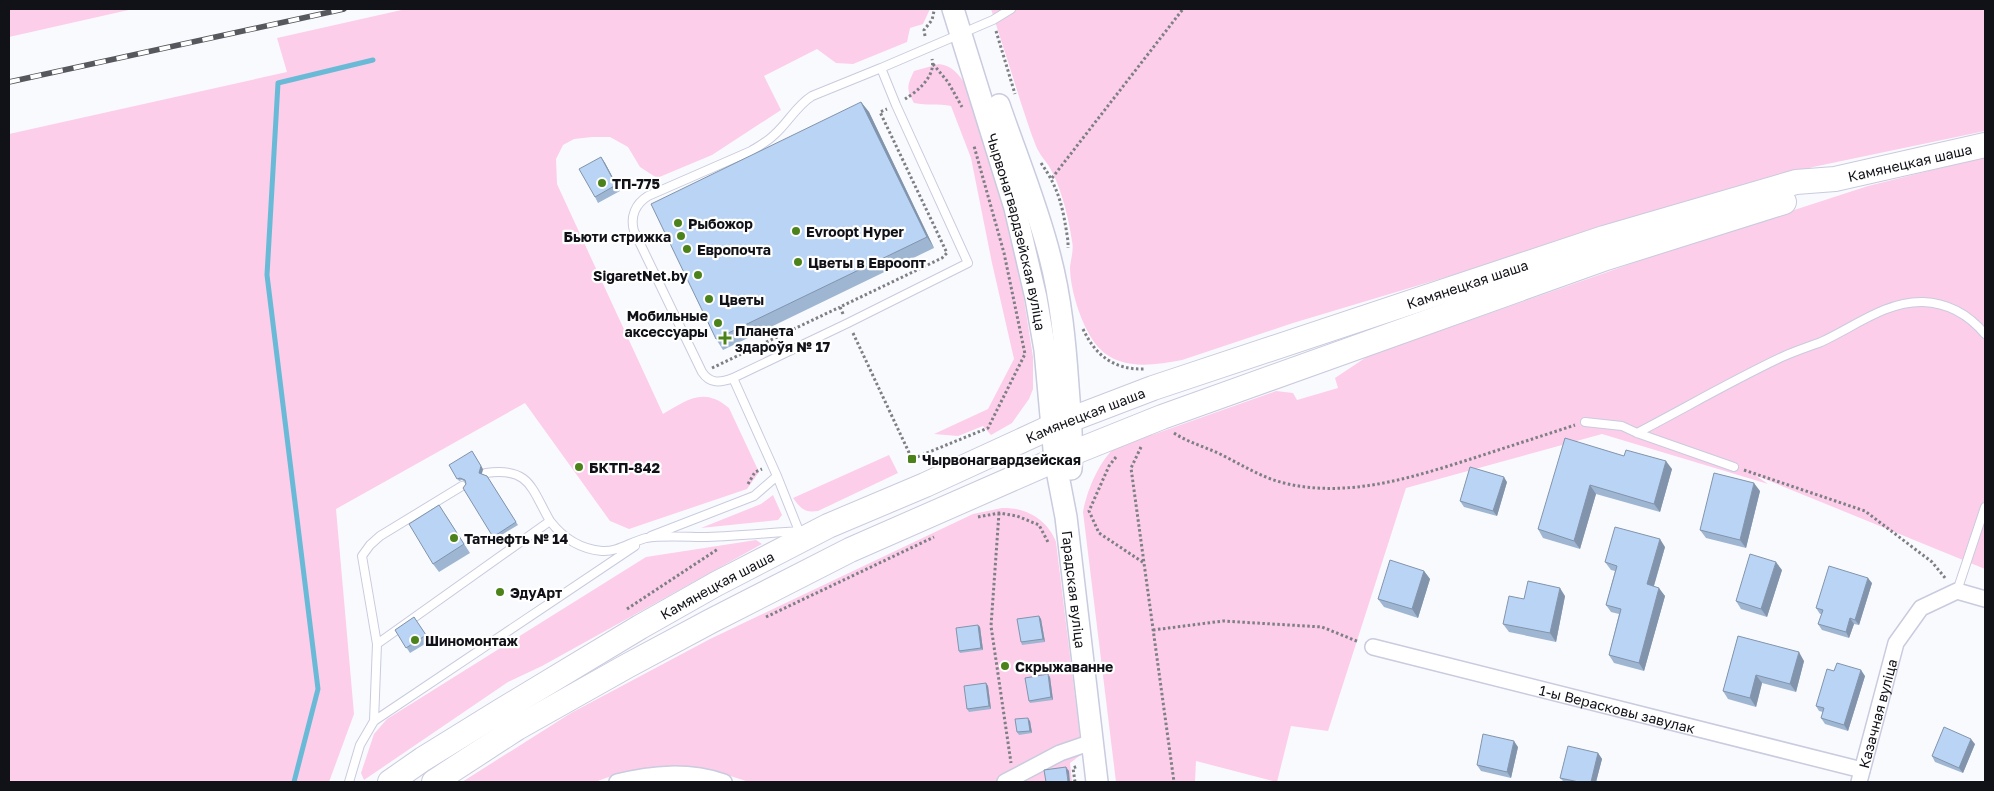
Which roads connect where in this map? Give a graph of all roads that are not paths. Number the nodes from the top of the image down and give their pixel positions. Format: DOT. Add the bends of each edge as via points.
graph roads {
  1 [pos="954,9"];
  2 [pos="965,9"];
  3 [pos="1011,9"];
  4 [pos="966,31"];
  5 [pos="881,68"];
  6 [pos="1985,145"];
  7 [pos="1836,179"];
  8 [pos="1985,334"];
  9 [pos="733,378"];
  10 [pos="1585,422"];
  11 [pos="1061,424"];
  12 [pos="1637,433"];
  13 [pos="1063,456"];
  14 [pos="1734,467"];
  15 [pos="486,473"];
  16 [pos="777,476"];
  17 [pos="462,486"];
  18 [pos="1985,507"];
  19 [pos="550,521"];
  20 [pos="828,526"];
  21 [pos="799,531"];
  22 [pos="646,538"];
  23 [pos="1957,591"];
  24 [pos="1985,599"];
  25 [pos="377,644"];
  26 [pos="1373,647"];
  27 [pos="374,721"];
  28 [pos="1092,742"];
  29 [pos="1861,776"];
  30 [pos="1009,780"];
  31 [pos="349,782"];
  32 [pos="390,782"];
  33 [pos="434,782"];
  34 [pos="618,782"];
  35 [pos="724,782"];
  36 [pos="1097,782"];
  1 -- 4 [label="main road, Чырвонагвардзейская вуліца"];
  2 -- 4 [label="main road, Чырвонагвардзейская вуліца"];
  3 -- 4 [label="lane"];
  4 -- 5 [label="lane"];
  4 -- 11 [label="main road, Чырвонагвардзейская вуліца" via="1029,267"];
  5 -- 9 [label="lane" via="968,263"];
  5 -- 9 [label="lane" via="802,102 764,144 648,196 637,204 634,231 702,372 715,382"];
  6 -- 7 [label="main road, Камянецкая шаша"];
  7 -- 11 [label="main road, Камянецкая шаша" via="1796,182 1604,238 1154,388"];
  7 -- 13 [label="main road, Камянецкая шаша" via="1799,197 1606,258"];
  8 -- 12 [label="lane" via="1974,320 1950,306 1922,302 1896,306 1782,356"];
  9 -- 16 [label="lane"];
  10 -- 12 [label="lane" via="1622,426"];
  11 -- 13 [label="main road, Чырвонагвардзейская вуліца"];
  11 -- 20 [label="main road, Камянецкая шаша"];
  12 -- 14 [label="lane"];
  13 -- 28 [label="main road, Гарадская вуліца" via="1066,517"];
  13 -- 33 [label="main road, Камянецкая шаша" via="850,550 711,621 518,728"];
  15 -- 19 [label="lane" via="506,471 522,477"];
  16 -- 21 [label="lane"];
  16 -- 22 [label="lane" via="754,496"];
  17 -- 25 [label="lane" via="380,536 362,556"];
  18 -- 23 [label="lane"];
  19 -- 22 [label="lane" via="566,539 588,549 613,551"];
  19 -- 25 [label="lane"];
  20 -- 21 [label="lane"];
  20 -- 32 [label="main road, Камянецкая шаша" via="640,627"];
  21 -- 22 [label="lane"];
  22 -- 27 [label="lane"];
  23 -- 24 [label="street"];
  23 -- 29 [label="street, Казачная вуліца" via="1921,608 1896,643"];
  25 -- 27 [label="lane"];
  26 -- 29 [label="street, 1-ы Верасковы завулак"];
  27 -- 31 [label="lane" via="360,745"];
  28 -- 30 [label="street" via="1060,753"];
  28 -- 36 [label="main road, Гарадская вуліца"];
  34 -- 35 [label="street" via="646,775 682,774"];
}
